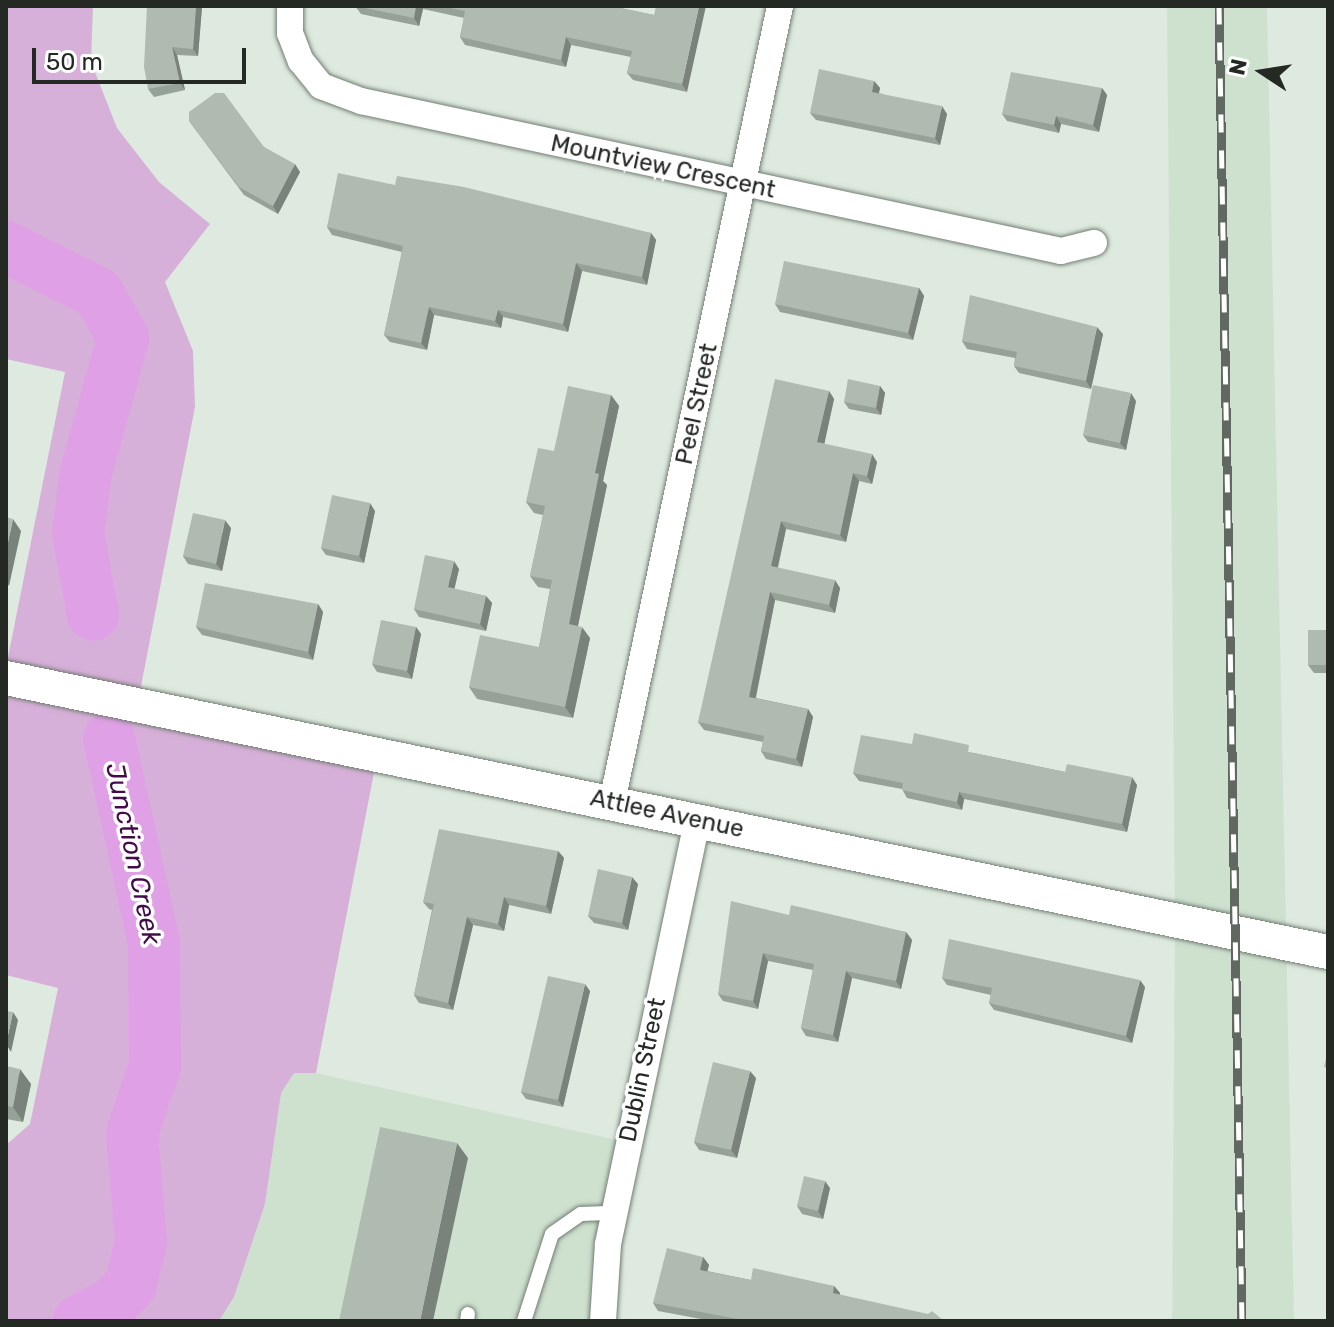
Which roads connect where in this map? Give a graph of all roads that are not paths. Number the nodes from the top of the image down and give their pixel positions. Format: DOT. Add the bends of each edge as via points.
graph roads {
  1 [pos="290,6"];
  2 [pos="780,6"];
  3 [pos="744,185"];
  4 [pos="1094,243"];
  5 [pos="6,678"];
  6 [pos="612,802"];
  7 [pos="697,820"];
  8 [pos="1328,952"];
  9 [pos="614,1213"];
  10 [pos="524,1321"];
  11 [pos="603,1321"];
  1 -- 3 [label="street, Mountview Crescent" via="290,33 301,61 321,86 361,101"];
  2 -- 3 [label="street, Peel Street"];
  3 -- 4 [label="street, Mountview Crescent" via="1061,251"];
  3 -- 6 [label="street, Peel Street"];
  5 -- 6 [label="street, Attlee Avenue"];
  6 -- 7 [label="street, Attlee Avenue"];
  7 -- 8 [label="street, Attlee Avenue"];
  7 -- 9 [label="street, Dublin Street"];
  9 -- 10 [label="lane" via="581,1214 552,1234"];
  9 -- 11 [label="street, Dublin Street"];
}
